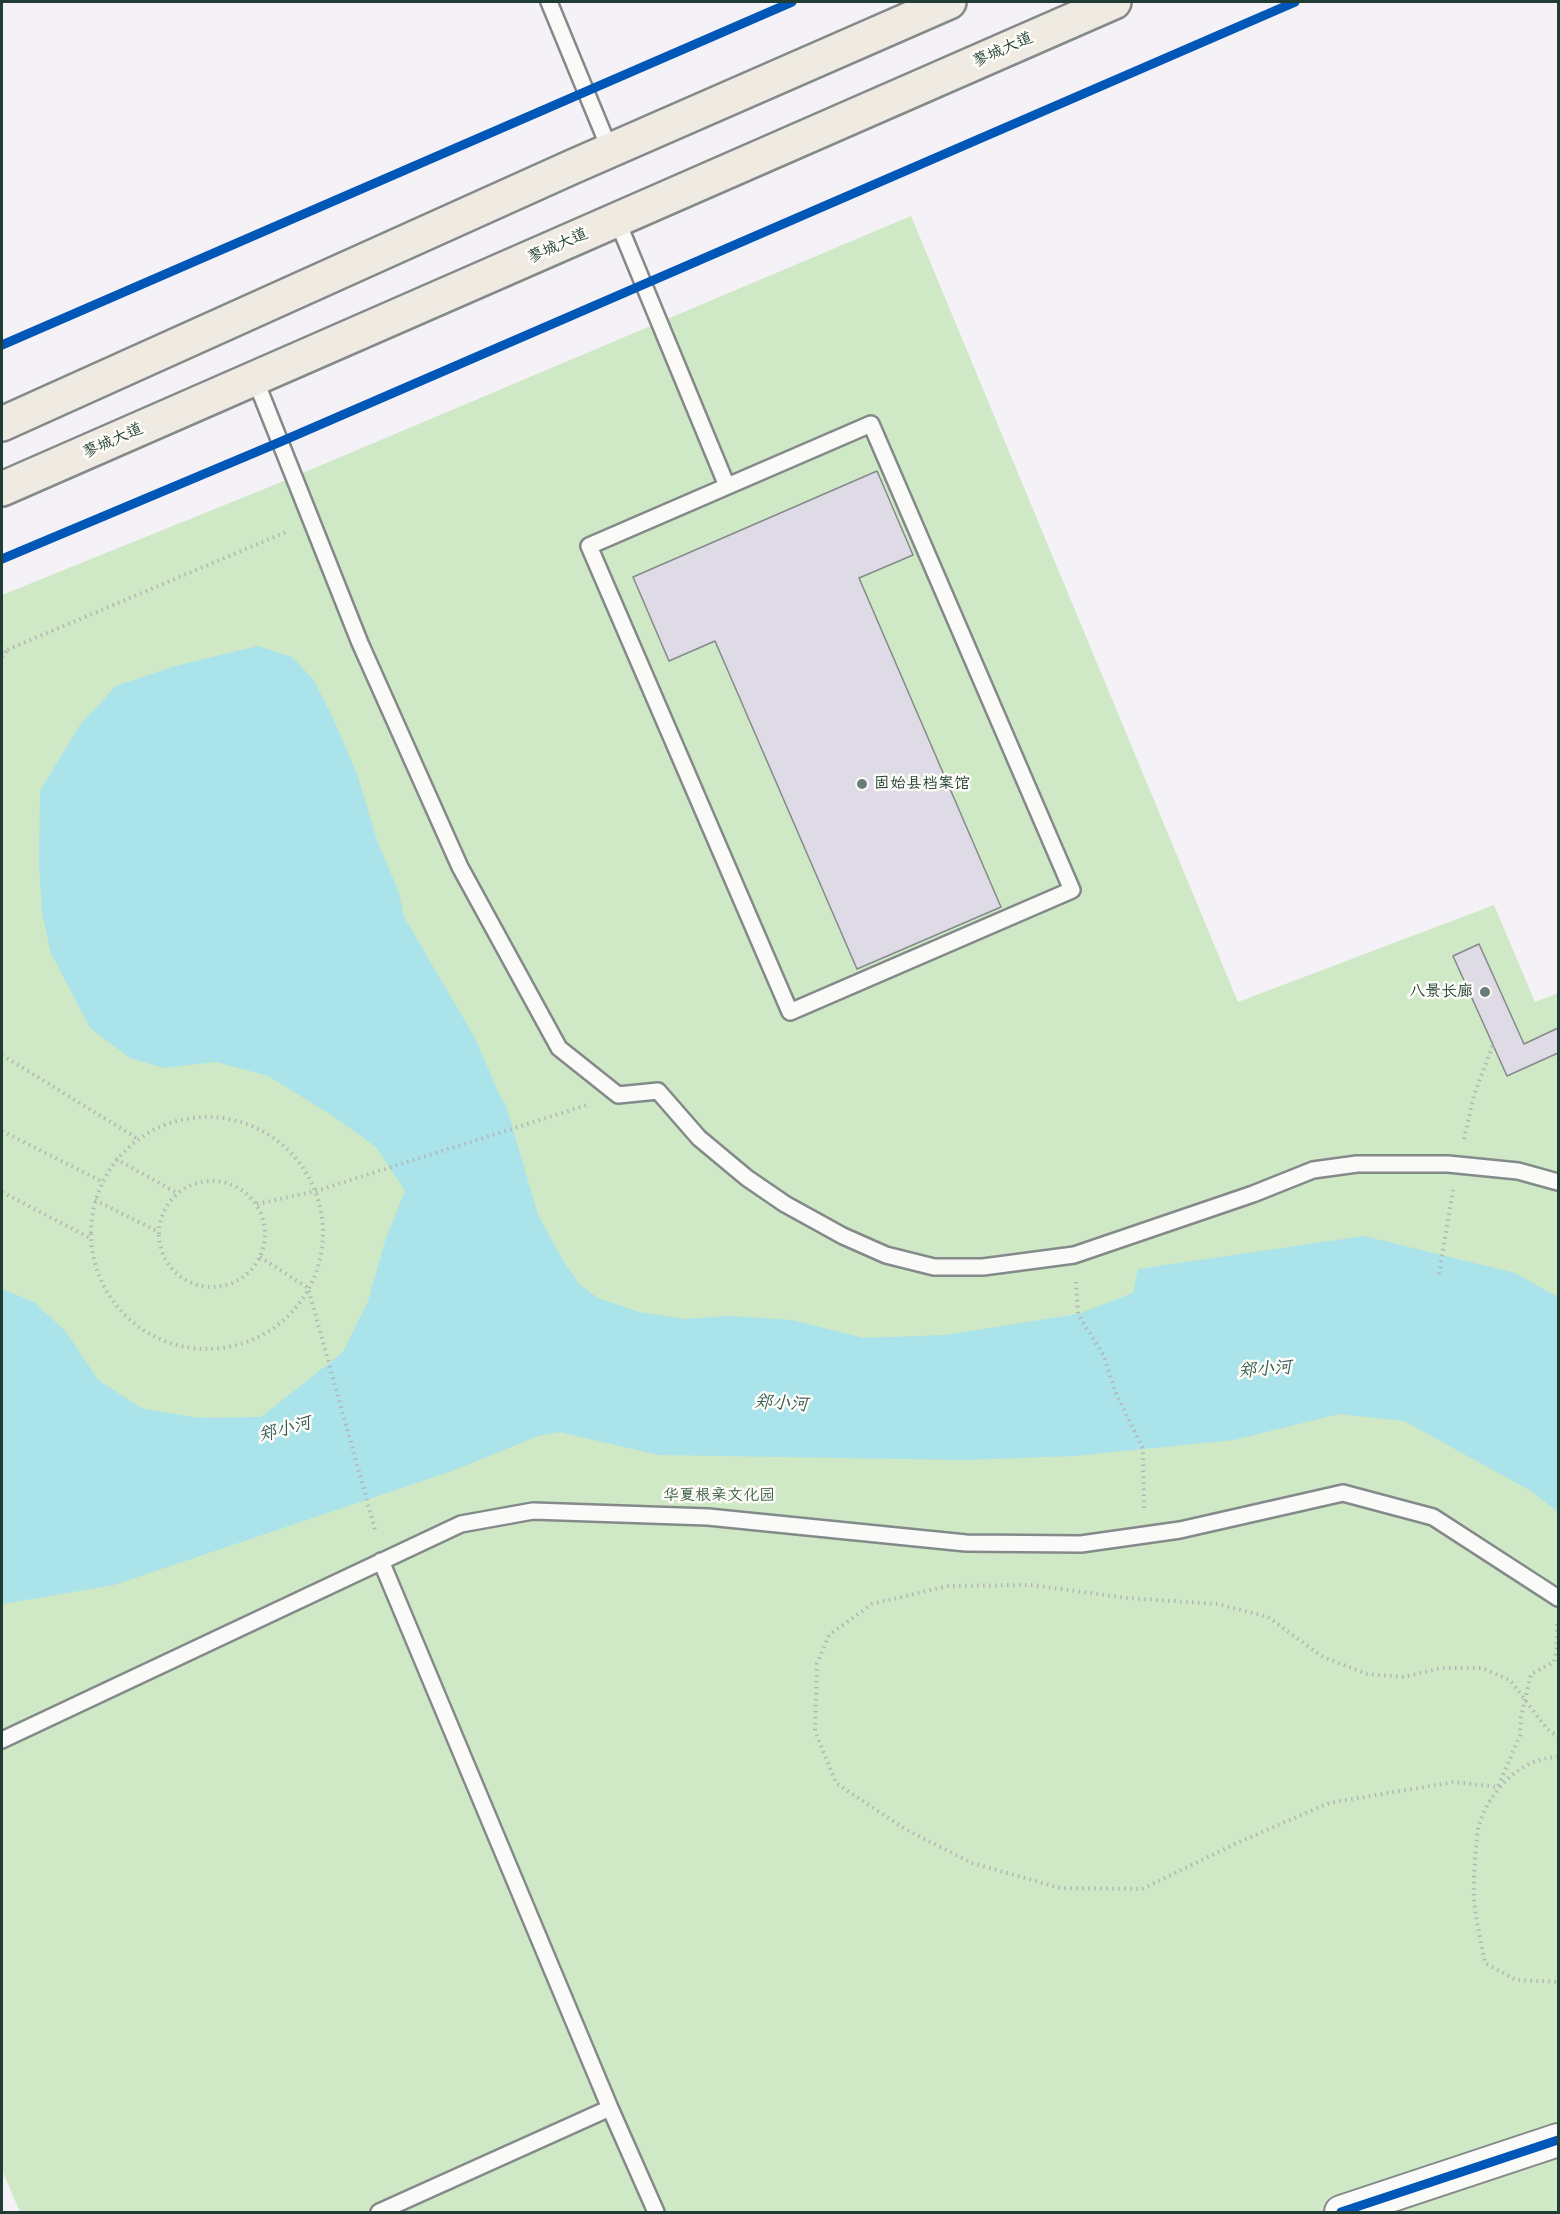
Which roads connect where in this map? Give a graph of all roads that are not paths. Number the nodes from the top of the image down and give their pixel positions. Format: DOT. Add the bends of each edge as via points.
graph roads {
  1 [pos="549,2"];
  2 [pos="949,2"];
  3 [pos="1114,2"];
  4 [pos="610,150"];
  5 [pos="617,220"];
  6 [pos="255,379"];
  7 [pos="2,424"];
  8 [pos="727,486"];
  9 [pos="2,489"];
  10 [pos="1558,1182"];
  11 [pos="381,1562"];
  12 [pos="1557,1598"];
  13 [pos="2,1740"];
  14 [pos="610,2108"];
  15 [pos="1558,2140"];
  16 [pos="379,2212"];
  17 [pos="656,2212"];
  18 [pos="1341,2212"];
  1 -- 4 [label="lane"];
  2 -- 4 [label="main road"];
  3 -- 5 [label="main road, 蓼城大道"];
  4 -- 7 [label="main road"];
  5 -- 6 [label="main road, 蓼城大道"];
  5 -- 8 [label="lane"];
  6 -- 9 [label="main road, 蓼城大道"];
  6 -- 10 [label="lane" via="360,642 459,867 559,1048 618,1095 658,1091 699,1138 784,1204 885,1255 934,1267 983,1267 1074,1256 1313,1170 1357,1164 1448,1164 1518,1171"];
  8 -- 8 [label="lane" via="589,546 790,1012 1072,890 871,424"];
  11 -- 12 [label="lane" via="461,1524 533,1511 708,1517 966,1544 1081,1544 1180,1530 1342,1493 1433,1517"];
  11 -- 13 [label="lane"];
  11 -- 14 [label="lane"];
  14 -- 16 [label="lane"];
  14 -- 17 [label="lane"];
  15 -- 18 [label="street"];
}
